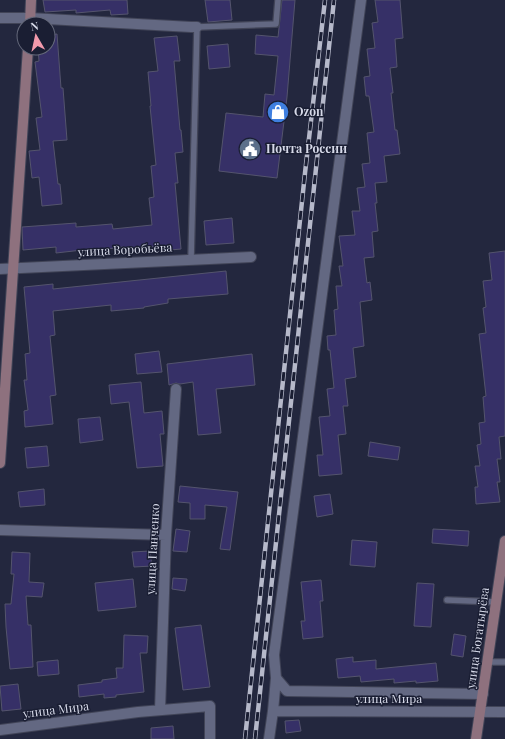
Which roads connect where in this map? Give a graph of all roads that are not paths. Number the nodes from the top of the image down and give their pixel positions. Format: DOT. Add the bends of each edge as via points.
graph roads {
  1 [pos="31,0"];
  2 [pos="278,0"];
  3 [pos="361,0"];
  4 [pos="30,16"];
  5 [pos="0,18"];
  6 [pos="16,20"];
  7 [pos="56,22"];
  8 [pos="197,27"];
  9 [pos="27,56"];
  10 [pos="251,257"];
  11 [pos="190,260"];
  12 [pos="0,269"];
  13 [pos="12,269"];
  14 [pos="176,388"];
  15 [pos="0,463"];
  16 [pos="0,530"];
  17 [pos="166,535"];
  18 [pos="505,542"];
  19 [pos="447,600"];
  20 [pos="496,602"];
  21 [pos="487,662"];
  22 [pos="505,662"];
  23 [pos="276,678"];
  24 [pos="483,694"];
  25 [pos="160,710"];
  26 [pos="273,711"];
  27 [pos="505,712"];
  28 [pos="480,713"];
  29 [pos="0,730"];
  30 [pos="210,739"];
  31 [pos="269,739"];
  32 [pos="476,739"];
  1 -- 4 [label="street"];
  2 -- 8 [label="lane" via="276,24"];
  3 -- 23 [label="street" via="274,655"];
  5 -- 6 [label="street"];
  7 -- 8 [label="street"];
  8 -- 11 [label="lane"];
  9 -- 13 [label="street"];
  10 -- 11 [label="street, улица Воробьёва"];
  11 -- 13 [label="street, улица Воробьёва"];
  12 -- 13 [label="street, улица Воробьёва"];
  13 -- 15 [label="street"];
  14 -- 17 [label="street, улица Панченко"];
  16 -- 17 [label="street"];
  17 -- 25 [label="street, улица Панченко"];
  18 -- 20 [label="street, улица Богатырёва"];
  19 -- 20 [label="lane"];
  20 -- 21 [label="street, улица Богатырёва"];
  21 -- 22 [label="lane"];
  21 -- 24 [label="street, улица Богатырёва"];
  23 -- 24 [label="street" via="287,691"];
  23 -- 26 [label="street"];
  24 -- 28 [label="street, улица Богатырёва"];
  25 -- 29 [label="street, улица Мира"];
  25 -- 30 [label="street, улица Мира" via="210,706"];
  26 -- 28 [label="street, улица Мира"];
  26 -- 31 [label="street"];
  27 -- 28 [label="street, улица Мира"];
  28 -- 32 [label="street, улица Богатырёва"];
}
